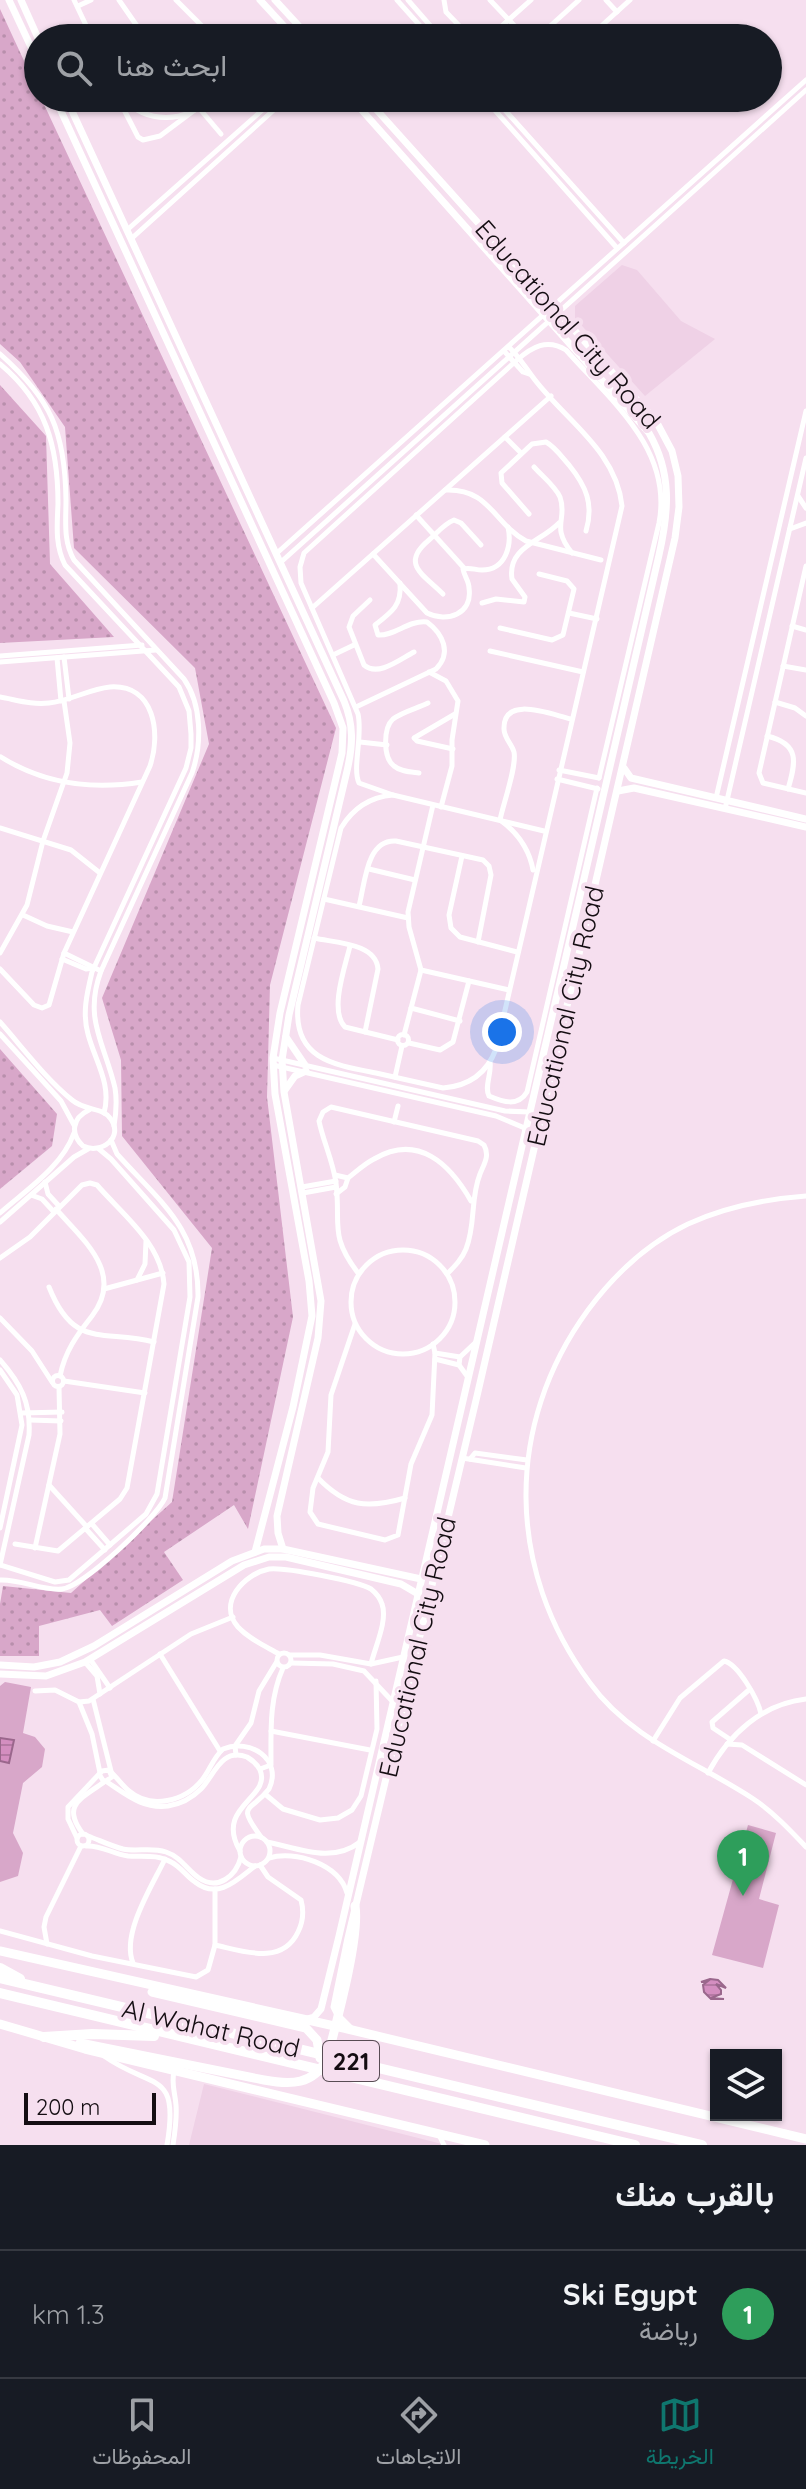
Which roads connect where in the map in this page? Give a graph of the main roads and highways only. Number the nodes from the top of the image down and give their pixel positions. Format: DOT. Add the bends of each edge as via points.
graph roads {
  1 [pos="355,1906"];
  2 [pos="0,1951"];
  3 [pos="0,1968"];
  4 [pos="74,1968"];
  5 [pos="0,1978"];
  6 [pos="32,1986"];
  7 [pos="0,1993"];
  8 [pos="0,2024"];
  9 [pos="172,2035"];
  10 [pos="44,2037"];
  11 [pos="65,2044"];
  12 [pos="317,2073"];
  13 [pos="806,2139"];
  14 [pos="485,2145"];
  15 [pos="635,2145"];
  16 [pos="702,2145"];
  1 -- 12 [label="main road" via="351,1952 327,2059"];
  2 -- 4 [label="main road"];
  3 -- 6 [label="highway"];
  4 -- 12 [label="main road" via="306,2028 320,2047"];
  4 -- 13 [label="main road"];
  5 -- 6 [label="highway, Al Wahat Road / 221"];
  6 -- 16 [label="highway, Al Wahat Road / 221"];
  7 -- 9 [label="highway, Al Wahat Road / 221"];
  8 -- 10 [label="main road"];
  9 -- 10 [label="highway"];
  9 -- 15 [label="highway, Al Wahat Road / 221"];
  10 -- 11 [label="main road"];
  11 -- 12 [label="main road" via="97,2045 289,2084"];
  11 -- 14 [label="main road"];
}
